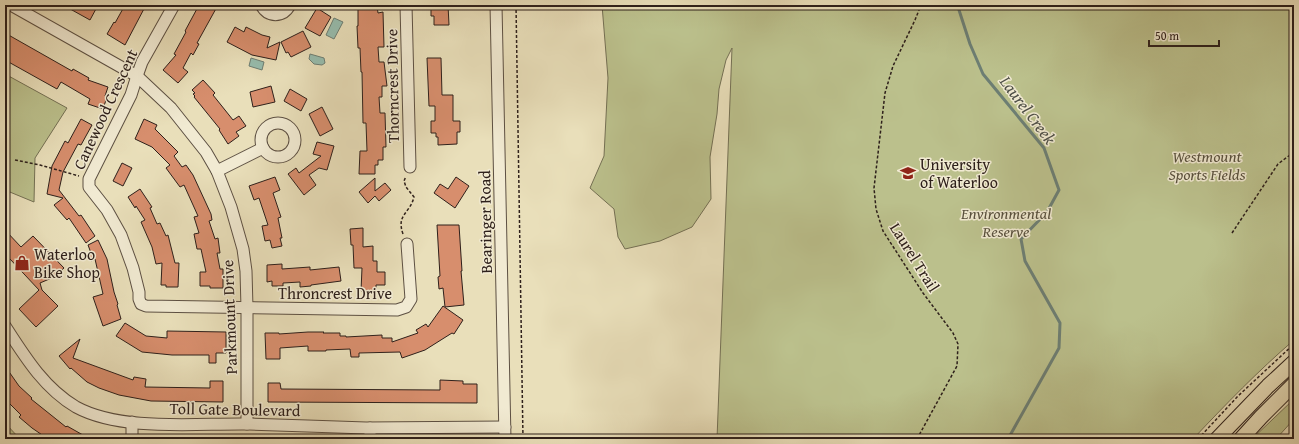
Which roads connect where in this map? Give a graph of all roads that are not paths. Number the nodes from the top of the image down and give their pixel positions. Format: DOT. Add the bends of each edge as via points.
graph roads {
  1 [pos="11,5"];
  2 [pos="174,5"];
  3 [pos="261,5"];
  4 [pos="290,5"];
  5 [pos="406,5"];
  6 [pos="496,5"];
  7 [pos="137,76"];
  8 [pos="263,148"];
  9 [pos="410,166"];
  10 [pos="217,171"];
  11 [pos="407,244"];
  12 [pos="247,308"];
  13 [pos="5,326"];
  14 [pos="1294,362"];
  15 [pos="1294,384"];
  16 [pos="132,422"];
  17 [pos="247,424"];
  18 [pos="505,427"];
  19 [pos="370,428"];
  20 [pos="132,439"];
  21 [pos="370,439"];
  22 [pos="505,439"];
  23 [pos="1217,439"];
  24 [pos="1241,439"];
  1 -- 7 [label="street, Parkmount Drive"];
  2 -- 7 [label="street, Canewood Crescent" via="142,62"];
  3 -- 4 [label="street" via="267,13 274,15 286,12"];
  5 -- 9 [label="street, Thorncrest Drive"];
  6 -- 18 [label="street, Bearinger Road"];
  7 -- 10 [label="street, Parkmount Drive" via="171,108 206,152"];
  7 -- 12 [label="street, Canewood Crescent" via="131,95 89,179 89,187 107,210 121,235 133,268 141,304 165,307"];
  8 -- 10 [label="street"];
  10 -- 12 [label="street, Parkmount Drive" via="230,202 243,249"];
  11 -- 12 [label="street, Throncrest Drive" via="410,299 406,307 397,310"];
  12 -- 17 [label="street, Parkmount Drive"];
  13 -- 16 [label="street, Toll Gate Boulevard" via="39,375 63,398 94,415 115,421"];
  14 -- 23 [label="main road"];
  15 -- 24 [label="main road"];
  16 -- 17 [label="street, Toll Gate Boulevard"];
  16 -- 20 [label="street"];
  17 -- 19 [label="street, Toll Gate Boulevard"];
  18 -- 19 [label="street, Toll Gate Boulevard"];
  18 -- 22 [label="street, Bearinger Road"];
  19 -- 21 [label="street"];
}
